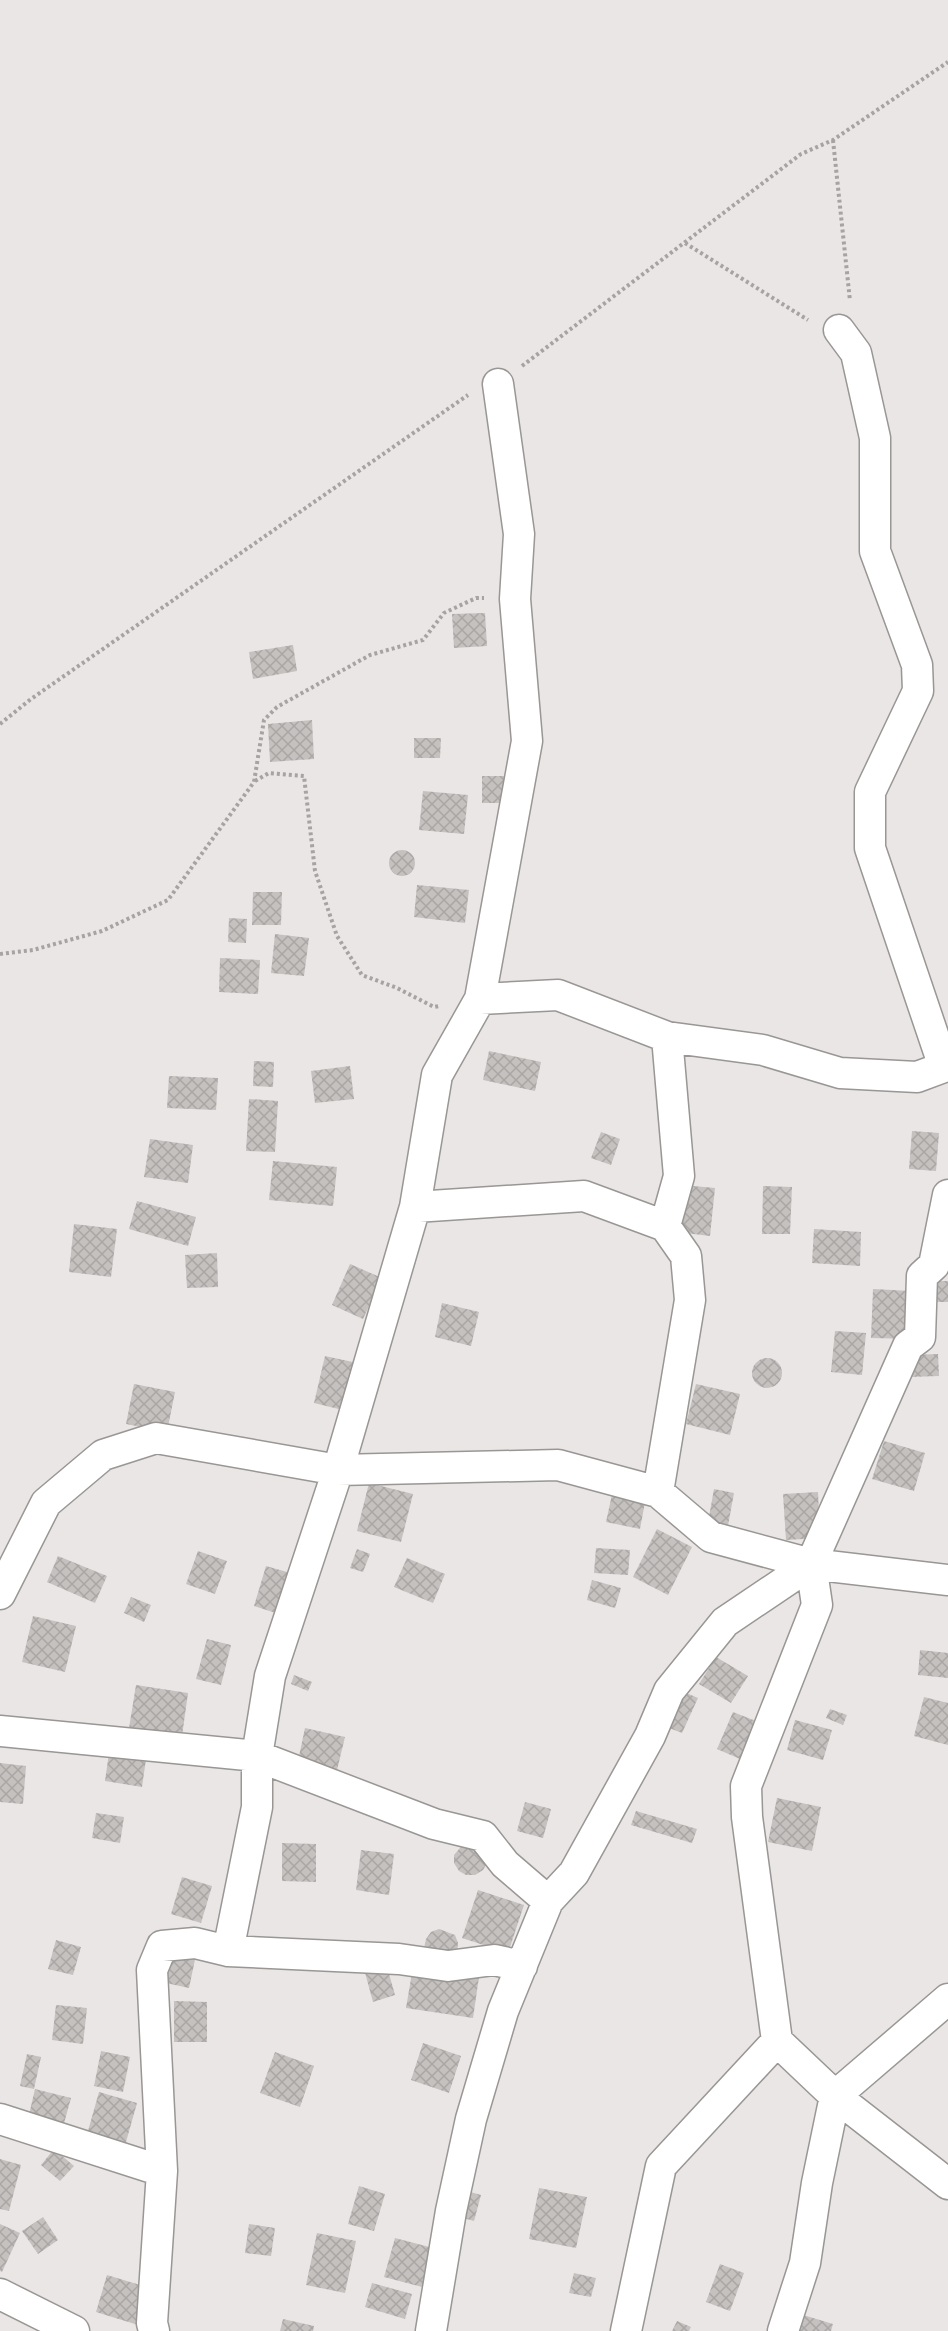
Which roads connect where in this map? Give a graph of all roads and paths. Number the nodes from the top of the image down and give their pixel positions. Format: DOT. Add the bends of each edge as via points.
graph roads {
  1 [pos="833,140"];
  2 [pos="686,243"];
  3 [pos="839,330"];
  4 [pos="498,384"];
  5 [pos="515,599"];
  6 [pos="254,782"];
  7 [pos="0,954"];
  8 [pos="480,999"];
  9 [pos="668,1037"];
  10 [pos="946,1075"];
  11 [pos="948,1195"];
  12 [pos="415,1207"];
  13 [pos="664,1226"];
  14 [pos="338,1470"];
  15 [pos="658,1492"];
  16 [pos="812,1564"];
  17 [pos="948,1580"];
  18 [pos="0,1594"];
  19 [pos="0,1731"];
  20 [pos="257,1756"];
  21 [pos="548,1901"];
  22 [pos="228,1951"];
  23 [pos="522,1966"];
  24 [pos="948,1999"];
  25 [pos="777,2041"];
  26 [pos="835,2096"];
  27 [pos="0,2119"];
  28 [pos="162,2171"];
  29 [pos="948,2184"];
  30 [pos="0,2294"];
  31 [pos="74,2331"];
  32 [pos="154,2331"];
  33 [pos="431,2331"];
  34 [pos="626,2331"];
  35 [pos="783,2331"];
  1 -- 3 [label="path" via="850,306"];
  2 -- 3 [label="path" via="812,322"];
  3 -- 10 [label="street" via="856,353 875,438 875,551 917,665 918,691 870,792 870,848"];
  4 -- 5 [label="street" via="519,534"];
  5 -- 6 [label="path" via="476,598 444,613 423,640 370,655 277,707 264,720"];
  5 -- 8 [label="street" via="527,741"];
  6 -- 7 [label="path" via="168,900 102,932 33,950"];
  6 -- 8 [label="path" via="269,773 304,776 315,871 337,936 362,975 434,1007"];
  8 -- 9 [label="street" via="558,995"];
  8 -- 12 [label="street" via="437,1076"];
  9 -- 10 [label="street" via="763,1050 840,1073"];
  9 -- 13 [label="street" via="679,1176"];
  11 -- 16 [label="street" via="934,1265 922,1276 921,1337 908,1346"];
  12 -- 13 [label="street" via="584,1196"];
  12 -- 14 [label="street"];
  13 -- 15 [label="street" via="686,1256 690,1300"];
  14 -- 15 [label="street" via="558,1465"];
  14 -- 18 [label="street" via="156,1438 103,1455 46,1503"];
  14 -- 20 [label="street" via="270,1677"];
  15 -- 16 [label="street" via="711,1537"];
  16 -- 17 [label="street"];
  16 -- 21 [label="street" via="725,1622 669,1691 650,1736 574,1873"];
  16 -- 25 [label="street" via="817,1605 746,1786"];
  19 -- 20 [label="street"];
  20 -- 21 [label="street" via="434,1824 483,1836 505,1864"];
  20 -- 22 [label="street" via="257,1807"];
  21 -- 23 [label="street"];
  22 -- 23 [label="street" via="399,1959 448,1966 494,1959"];
  22 -- 28 [label="street" via="195,1943 162,1946 152,1970"];
  23 -- 33 [label="street" via="503,2011 471,2120"];
  24 -- 26 [label="street"];
  25 -- 26 [label="street"];
  25 -- 34 [label="street" via="661,2166"];
  26 -- 29 [label="street"];
  26 -- 35 [label="street" via="805,2263"];
  27 -- 28 [label="street"];
  28 -- 32 [label="street"];
  30 -- 31 [label="street"];
}
